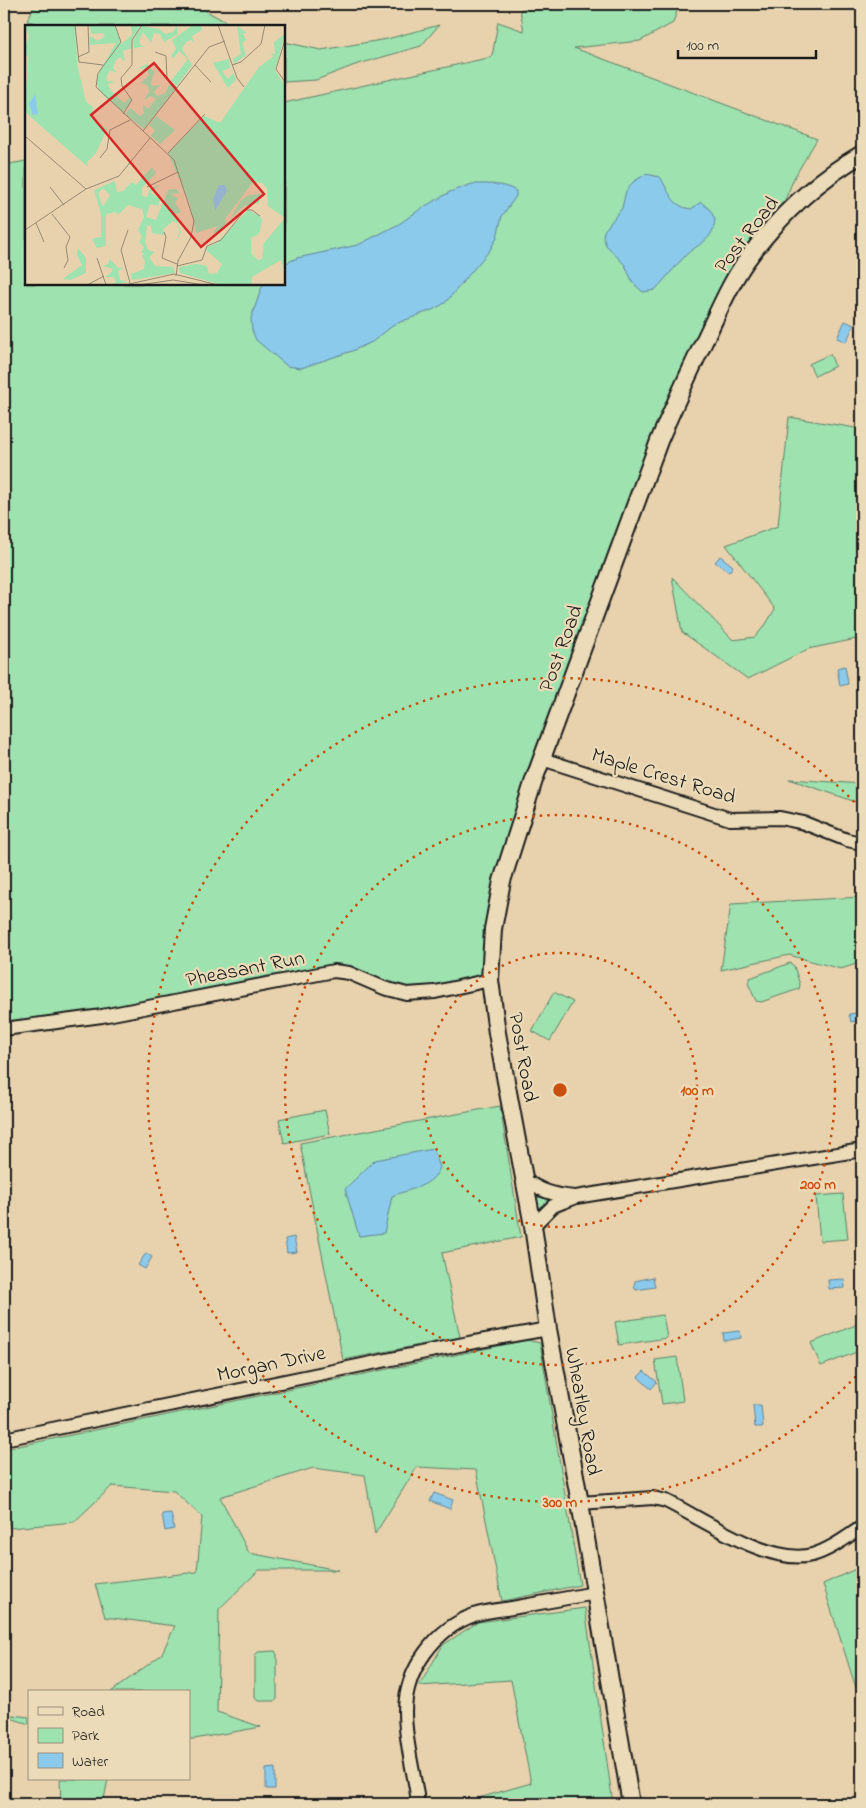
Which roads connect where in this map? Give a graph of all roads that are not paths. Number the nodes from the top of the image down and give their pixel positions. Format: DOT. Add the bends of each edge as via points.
graph roads {
  1 [pos="862,154"];
  2 [pos="542,759"];
  3 [pos="862,843"];
  4 [pos="490,980"];
  5 [pos="4,1029"];
  6 [pos="862,1150"];
  7 [pos="524,1180"];
  8 [pos="576,1197"];
  9 [pos="533,1226"];
  10 [pos="548,1329"];
  11 [pos="4,1439"];
  12 [pos="580,1503"];
  13 [pos="862,1527"];
  14 [pos="595,1594"];
  15 [pos="417,1804"];
  16 [pos="631,1804"];
  1 -- 2 [label="main road, Post Road" via="826,178 775,225 732,284 659,441"];
  2 -- 3 [label="street, Maple Crest Road" via="730,819 780,818"];
  2 -- 4 [label="main road, Post Road" via="502,881 493,929"];
  4 -- 5 [label="street, Pheasant Run" via="434,992 407,994 349,973 334,972 102,1016"];
  4 -- 7 [label="main road, Post Road"];
  6 -- 8 [label="street"];
  7 -- 8 [label="street" via="555,1195"];
  7 -- 9 [label="main road, Post Road"];
  8 -- 9 [label="street" via="553,1206"];
  9 -- 10 [label="main road, Wheatley Road"];
  10 -- 11 [label="street, Morgan Drive"];
  10 -- 12 [label="main road, Wheatley Road"];
  12 -- 13 [label="street" via="653,1498 673,1504 754,1546 790,1556 811,1555 830,1548"];
  12 -- 14 [label="main road, Wheatley Road"];
  14 -- 15 [label="street" via="475,1614 443,1633 429,1648 410,1682 405,1711"];
  14 -- 16 [label="main road, Wheatley Road"];
}
